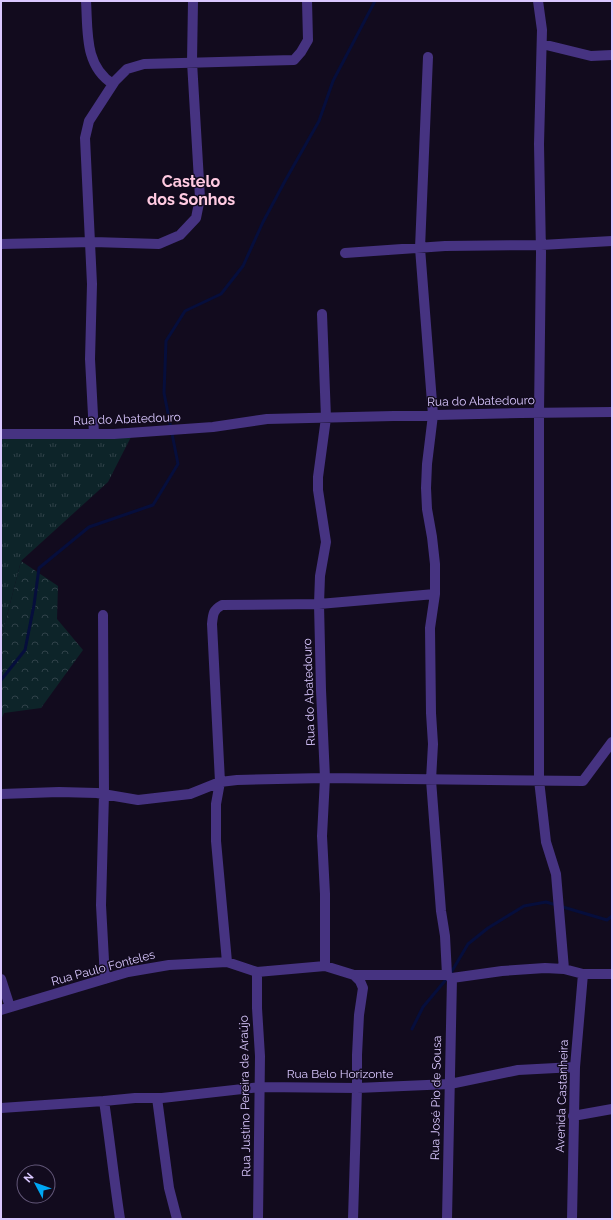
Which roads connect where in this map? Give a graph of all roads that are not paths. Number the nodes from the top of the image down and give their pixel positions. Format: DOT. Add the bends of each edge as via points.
graph roads {
  1 [pos="86,1"];
  2 [pos="193,1"];
  3 [pos="308,1"];
  4 [pos="538,1"];
  5 [pos="542,44"];
  6 [pos="612,55"];
  7 [pos="428,57"];
  8 [pos="192,62"];
  9 [pos="113,84"];
  10 [pos="612,241"];
  11 [pos="90,242"];
  12 [pos="1,244"];
  13 [pos="541,245"];
  14 [pos="420,248"];
  15 [pos="345,253"];
  16 [pos="322,314"];
  17 [pos="612,412"];
  18 [pos="539,413"];
  19 [pos="433,415"];
  20 [pos="326,418"];
  21 [pos="1,434"];
  22 [pos="94,434"];
  23 [pos="435,594"];
  24 [pos="319,604"];
  25 [pos="103,615"];
  26 [pos="612,742"];
  27 [pos="325,778"];
  28 [pos="431,780"];
  29 [pos="539,780"];
  30 [pos="220,782"];
  31 [pos="1,794"];
  32 [pos="104,794"];
  33 [pos="227,962"];
  34 [pos="325,966"];
  35 [pos="564,970"];
  36 [pos="257,972"];
  37 [pos="583,974"];
  38 [pos="612,974"];
  39 [pos="354,975"];
  40 [pos="449,976"];
  41 [pos="1,979"];
  42 [pos="105,979"];
  43 [pos="6,1009"];
  44 [pos="574,1067"];
  45 [pos="450,1084"];
  46 [pos="260,1087"];
  47 [pos="357,1088"];
  48 [pos="156,1098"];
  49 [pos="104,1101"];
  50 [pos="1,1108"];
  51 [pos="612,1109"];
  52 [pos="573,1116"];
  53 [pos="120,1219"];
  54 [pos="177,1219"];
  55 [pos="258,1219"];
  56 [pos="353,1219"];
  57 [pos="447,1219"];
  58 [pos="572,1219"];
  1 -- 9 [label="street" via="88,45 94,65 104,78"];
  2 -- 8 [label="street"];
  3 -- 8 [label="street" via="308,40 294,60"];
  4 -- 5 [label="street"];
  5 -- 6 [label="street" via="591,56"];
  5 -- 13 [label="street" via="539,144"];
  7 -- 14 [label="street, Rua José Pio de Sousa"];
  8 -- 9 [label="street" via="144,64 127,69"];
  8 -- 11 [label="street" via="200,198 196,218 180,235 159,244"];
  9 -- 11 [label="street" via="89,121 85,138"];
  10 -- 13 [label="street"];
  11 -- 12 [label="street"];
  11 -- 22 [label="street" via="90,359"];
  13 -- 14 [label="street"];
  13 -- 18 [label="street"];
  14 -- 15 [label="street"];
  14 -- 19 [label="street, Rua José Pio de Sousa"];
  16 -- 20 [label="street, Rua do Abatedouro"];
  17 -- 18 [label="street, Rua do Abatedouro"];
  18 -- 19 [label="street, Rua do Abatedouro"];
  18 -- 29 [label="street"];
  19 -- 20 [label="street, Rua do Abatedouro"];
  19 -- 23 [label="street, Rua José Pio de Sousa" via="426,488 435,564"];
  20 -- 22 [label="street, Rua do Abatedouro" via="267,419 213,428"];
  20 -- 24 [label="street, Rua do Abatedouro" via="318,477 326,542 320,576"];
  21 -- 22 [label="street, Rua do Abatedouro"];
  23 -- 24 [label="street"];
  23 -- 28 [label="street, Rua José Pio de Sousa" via="430,628 433,744"];
  24 -- 27 [label="street, Rua do Abatedouro"];
  24 -- 30 [label="street" via="222,605 216,608 212,624"];
  25 -- 32 [label="street"];
  26 -- 29 [label="street" via="583,781"];
  27 -- 28 [label="street"];
  27 -- 30 [label="street"];
  27 -- 34 [label="street, Rua do Abatedouro" via="322,836"];
  28 -- 29 [label="street"];
  28 -- 40 [label="street, Rua José Pio de Sousa" via="440,911"];
  29 -- 35 [label="street" via="546,842 556,874"];
  30 -- 32 [label="street" via="190,794 138,800"];
  30 -- 33 [label="street" via="216,804 216,841"];
  31 -- 32 [label="street"];
  32 -- 42 [label="street" via="101,904"];
  33 -- 36 [label="street, Rua Paulo Fonteles"];
  33 -- 42 [label="street, Rua Paulo Fonteles" via="169,965"];
  34 -- 36 [label="street, Rua Paulo Fonteles"];
  34 -- 39 [label="street, Rua Paulo Fonteles"];
  35 -- 37 [label="street"];
  35 -- 40 [label="street" via="538,968"];
  36 -- 46 [label="street, Rua Justino Pereira de Araújo"];
  37 -- 38 [label="street"];
  37 -- 44 [label="street, Avenida Castanheira"];
  39 -- 40 [label="street, Rua Paulo Fonteles"];
  39 -- 47 [label="street" via="363,988 358,1035"];
  40 -- 45 [label="street, Rua José Pio de Sousa"];
  41 -- 43 [label="street"];
  42 -- 43 [label="street, Rua Paulo Fonteles"];
  44 -- 45 [label="street, Rua Belo Horizonte" via="518,1070"];
  44 -- 52 [label="street, Avenida Castanheira"];
  45 -- 47 [label="street, Rua Belo Horizonte"];
  45 -- 57 [label="street, Rua José Pio de Sousa"];
  46 -- 47 [label="street, Rua Belo Horizonte"];
  46 -- 48 [label="street, Rua Belo Horizonte"];
  46 -- 55 [label="street, Rua Justino Pereira de Araújo"];
  47 -- 56 [label="street"];
  48 -- 49 [label="street, Rua Belo Horizonte"];
  48 -- 54 [label="street" via="169,1188"];
  49 -- 50 [label="street, Rua Belo Horizonte"];
  49 -- 53 [label="street"];
  51 -- 52 [label="street"];
  52 -- 58 [label="street, Avenida Castanheira"];
}
